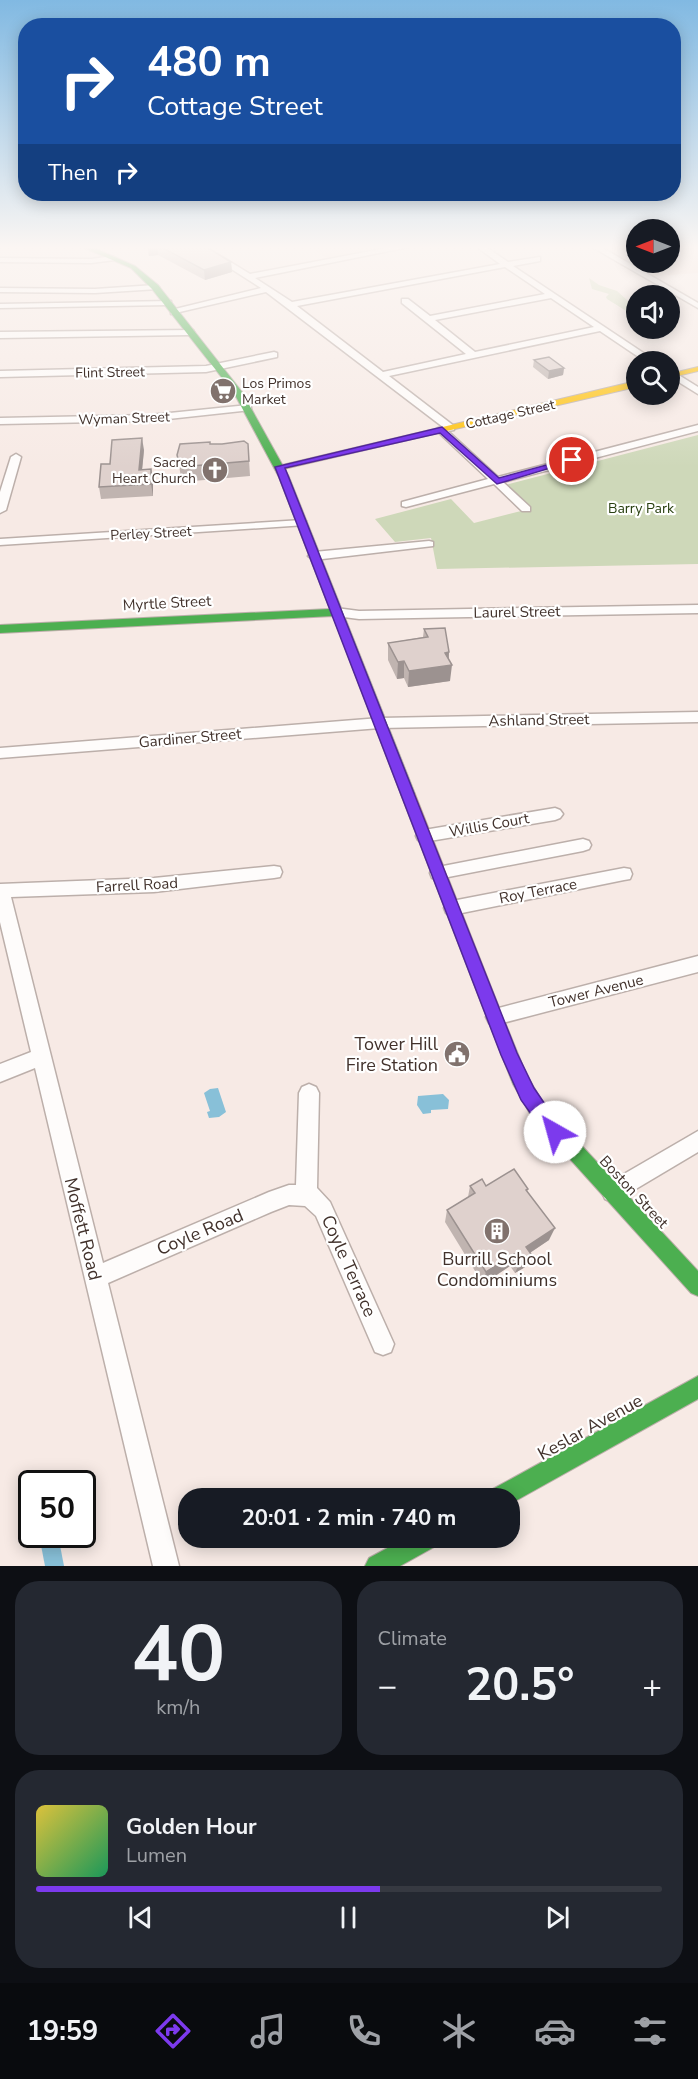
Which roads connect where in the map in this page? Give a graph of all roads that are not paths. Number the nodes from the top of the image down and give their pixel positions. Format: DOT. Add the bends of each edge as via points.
graph roads {
  1 [pos="181,320"];
  2 [pos="310,320"];
  3 [pos="429,320"];
  4 [pos="589,320"];
  5 [pos="601,328"];
  6 [pos="190,332"];
  7 [pos="0,335"];
  8 [pos="636,351"];
  9 [pos="274,355"];
  10 [pos="473,355"];
  11 [pos="219,368"];
  12 [pos="698,369"];
  13 [pos="680,372"];
  14 [pos="0,374"];
  15 [pos="381,375"];
  16 [pos="680,380"];
  17 [pos="626,386"];
  18 [pos="698,391"];
  19 [pos="248,408"];
  20 [pos="0,422"];
  21 [pos="698,428"];
  22 [pos="446,429"];
  23 [pos="16,457"];
  24 [pos="279,467"];
  25 [pos="497,481"];
  26 [pos="3,492"];
  27 [pos="406,504"];
  28 [pos="526,509"];
  29 [pos="0,510"];
  30 [pos="302,523"];
  31 [pos="0,542"];
  32 [pos="429,544"];
  33 [pos="314,556"];
  34 [pos="698,609"];
  35 [pos="336,612"];
  36 [pos="0,629"];
  37 [pos="698,717"];
  38 [pos="380,723"];
  39 [pos="0,753"];
  40 [pos="555,814"];
  41 [pos="424,836"];
  42 [pos="583,845"];
  43 [pos="274,872"];
  44 [pos="438,873"];
  45 [pos="624,874"];
  46 [pos="1,891"];
  47 [pos="452,908"];
  48 [pos="698,964"];
  49 [pos="495,1017"];
  50 [pos="42,1057"];
  51 [pos="0,1073"];
  52 [pos="309,1093"];
  53 [pos="698,1141"];
  54 [pos="612,1192"];
  55 [pos="306,1195"];
  56 [pos="95,1277"];
  57 [pos="698,1286"];
  58 [pos="383,1344"];
  59 [pos="698,1387"];
  60 [pos="517,1488"];
  61 [pos="410,1548"];
  62 [pos="166,1566"];
  63 [pos="377,1566"];
  1 -- 6 [label="main road, Boston Street"];
  2 -- 15 [label="street"];
  3 -- 10 [label="street"];
  4 -- 5 [label="street"];
  5 -- 8 [label="street"];
  5 -- 10 [label="street"];
  6 -- 7 [label="street"];
  6 -- 11 [label="main road, Boston Street"];
  9 -- 11 [label="street, Flint Street"];
  10 -- 15 [label="street"];
  11 -- 14 [label="street, Flint Street"];
  11 -- 19 [label="main road, Boston Street"];
  12 -- 13 [label="main road"];
  15 -- 22 [label="street"];
  16 -- 18 [label="street"];
  17 -- 22 [label="main road, Cottage Street"];
  19 -- 20 [label="street, Wyman Street" via="150,418"];
  19 -- 24 [label="main road, Boston Street"];
  21 -- 25 [label="street"];
  22 -- 24 [label="main road, Cottage Street"];
  22 -- 25 [label="street"];
  23 -- 26 [label="street"];
  24 -- 30 [label="main road, Boston Street"];
  25 -- 27 [label="street"];
  25 -- 28 [label="street"];
  26 -- 29 [label="street"];
  30 -- 31 [label="street, Perley Street"];
  30 -- 33 [label="main road, Boston Street"];
  32 -- 33 [label="street"];
  33 -- 35 [label="main road, Boston Street"];
  34 -- 35 [label="street, Laurel Street" via="359,615"];
  35 -- 36 [label="main road, Myrtle Street"];
  35 -- 38 [label="main road, Boston Street"];
  37 -- 38 [label="street, Ashland Street"];
  38 -- 39 [label="street, Gardiner Street"];
  38 -- 41 [label="main road, Boston Street"];
  40 -- 41 [label="street, Willis Court"];
  41 -- 44 [label="main road, Boston Street"];
  42 -- 44 [label="street"];
  43 -- 46 [label="street, Farrell Road" via="154,885"];
  44 -- 47 [label="main road, Boston Street"];
  45 -- 47 [label="street, Roy Terrace"];
  46 -- 50 [label="street, Moffett Road"];
  47 -- 49 [label="main road, Boston Street"];
  48 -- 49 [label="street, Tower Avenue"];
  49 -- 54 [label="main road, Boston Street" via="519,1078 538,1111"];
  50 -- 51 [label="street"];
  50 -- 56 [label="street, Moffett Road"];
  52 -- 55 [label="street"];
  53 -- 54 [label="street"];
  54 -- 57 [label="main road, Boston Street"];
  55 -- 56 [label="street, Coyle Road" via="289,1195 269,1202"];
  55 -- 58 [label="street, Coyle Terrace" via="315,1198 323,1209"];
  56 -- 62 [label="street, Moffett Road"];
  59 -- 60 [label="main road, Keslar Avenue"];
  61 -- 63 [label="main road"];
}
